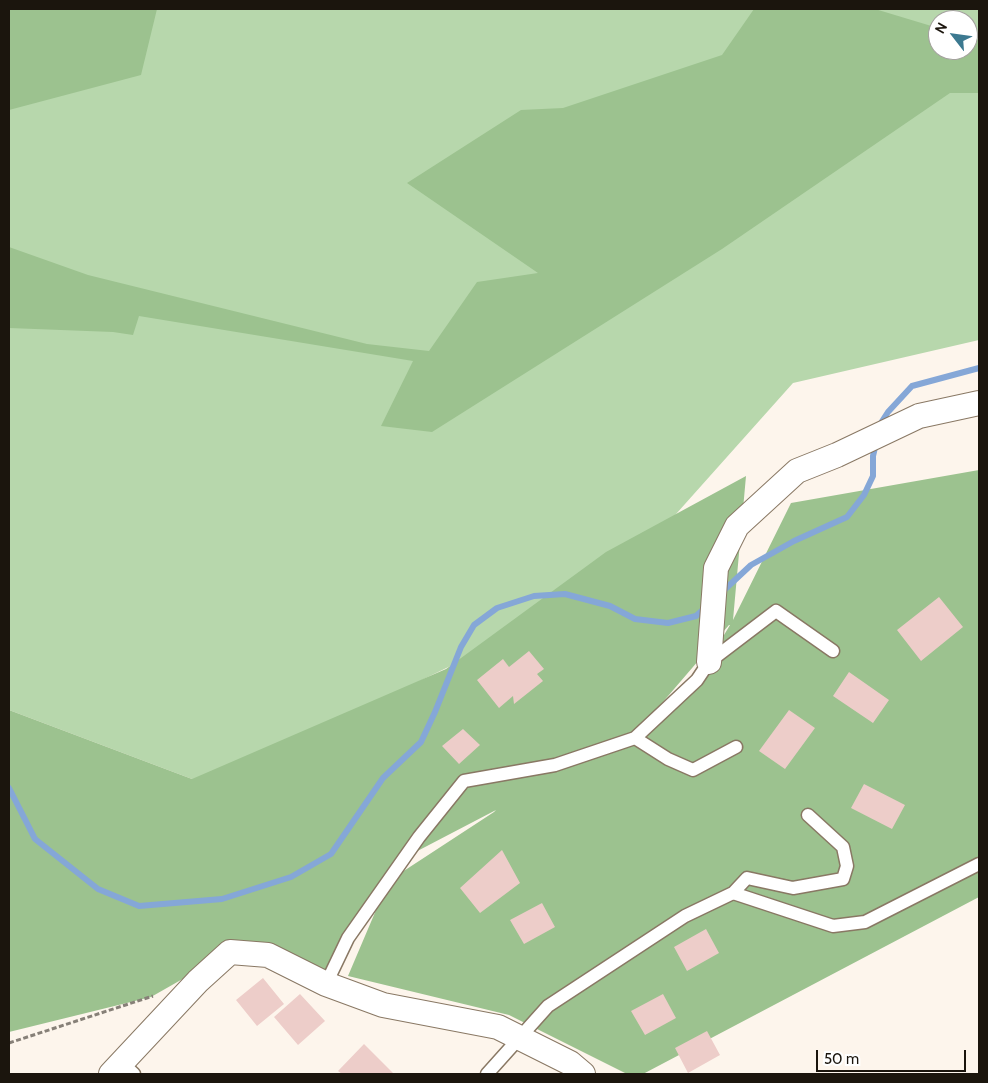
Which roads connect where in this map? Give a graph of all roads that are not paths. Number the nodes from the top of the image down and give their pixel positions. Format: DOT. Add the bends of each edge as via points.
graph roads {
  1 [pos="979,403"];
  2 [pos="833,651"];
  3 [pos="709,662"];
  4 [pos="635,738"];
  5 [pos="736,747"];
  6 [pos="808,815"];
  7 [pos="979,864"];
  8 [pos="733,893"];
  9 [pos="326,984"];
  10 [pos="519,1037"];
  11 [pos="122,1070"];
  12 [pos="487,1074"];
  13 [pos="584,1074"];
  1 -- 3 [label="street" via="919,416 851,449 797,470 737,526 716,568"];
  2 -- 3 [label="lane" via="776,611"];
  3 -- 4 [label="lane" via="697,680"];
  4 -- 5 [label="lane" via="693,770"];
  4 -- 9 [label="lane" via="556,764 464,782 419,837 348,938"];
  6 -- 8 [label="lane" via="843,847 847,866 843,879 792,888 747,878"];
  7 -- 8 [label="lane" via="864,922 833,926"];
  8 -- 10 [label="lane" via="685,916 548,1006"];
  9 -- 10 [label="street" via="383,1005 498,1027"];
  9 -- 11 [label="street" via="268,955 230,952 198,981"];
  10 -- 12 [label="lane"];
  10 -- 13 [label="street" via="570,1063"];
}
